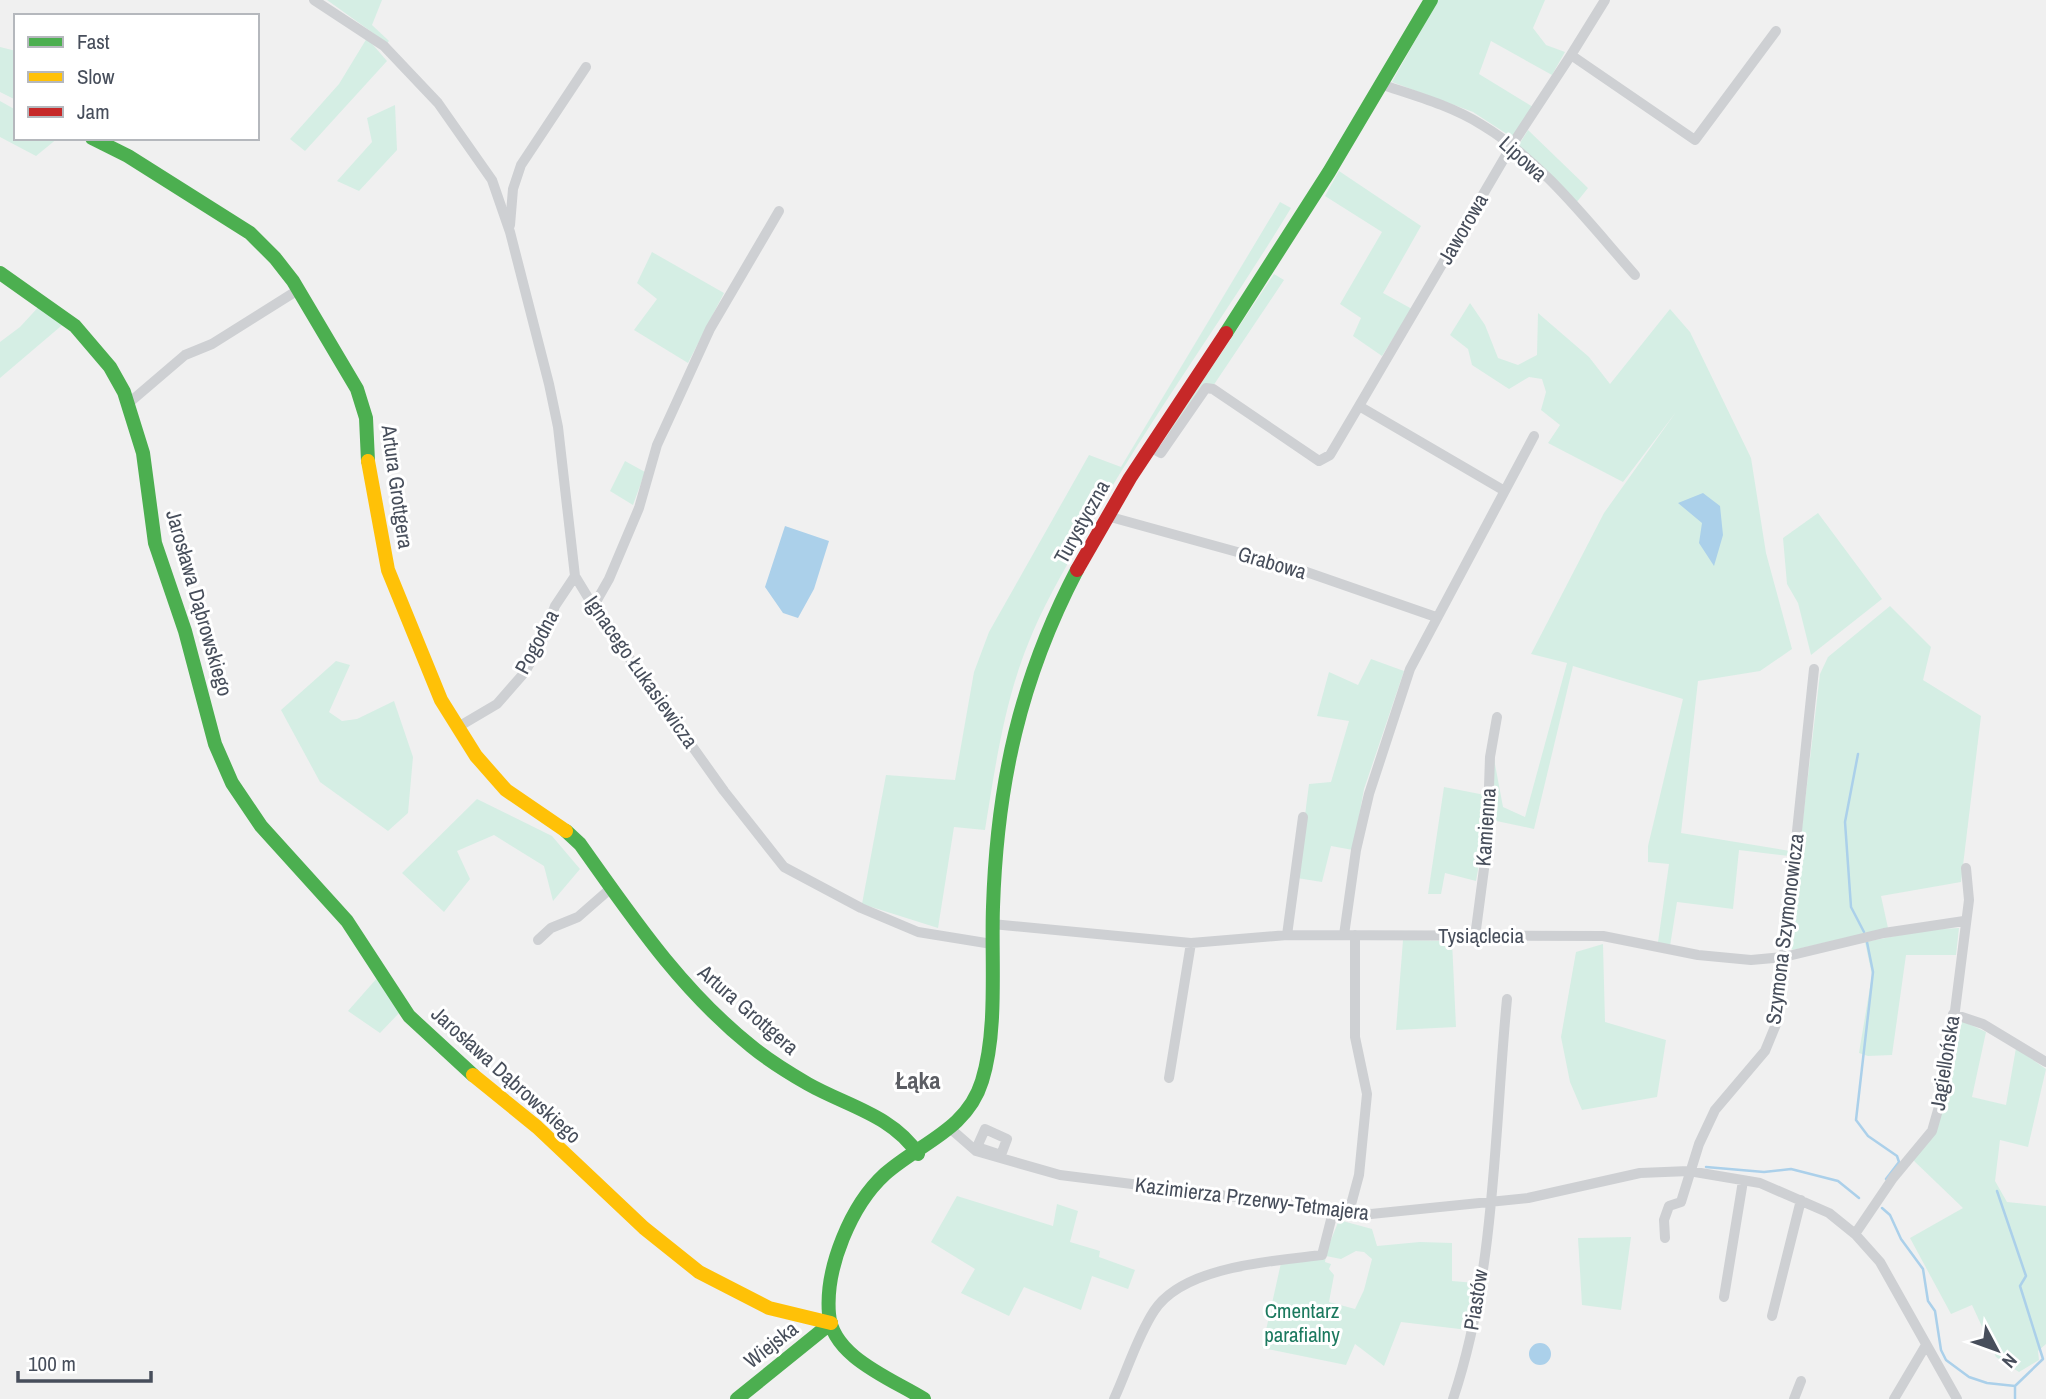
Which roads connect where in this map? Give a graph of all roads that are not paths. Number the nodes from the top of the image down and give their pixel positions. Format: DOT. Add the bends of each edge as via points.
graph roads {
  1 [pos="314,0"];
  2 [pos="1431,0"];
  3 [pos="1605,0"];
  4 [pos="1776,31"];
  5 [pos="1571,55"];
  6 [pos="586,67"];
  7 [pos="1383,85"];
  8 [pos="96,140"];
  9 [pos="1512,145"];
  10 [pos="779,211"];
  11 [pos="510,233"];
  12 [pos="0,273"];
  13 [pos="1635,275"];
  14 [pos="298,290"];
  15 [pos="130,402"];
  16 [pos="1359,406"];
  17 [pos="1534,436"];
  18 [pos="1150,447"];
  19 [pos="1503,490"];
  20 [pos="1107,516"];
  21 [pos="575,576"];
  22 [pos="593,607"];
  23 [pos="1436,617"];
  24 [pos="1814,669"];
  25 [pos="1497,717"];
  26 [pos="458,727"];
  27 [pos="1303,817"];
  28 [pos="1966,868"];
  29 [pos="610,889"];
  30 [pos="1964,920"];
  31 [pos="992,924"];
  32 [pos="1287,935"];
  33 [pos="1349,935"];
  34 [pos="1475,937"];
  35 [pos="538,940"];
  36 [pos="1191,943"];
  37 [pos="992,944"];
  38 [pos="1784,957"];
  39 [pos="1507,999"];
  40 [pos="1953,1014"];
  41 [pos="2046,1062"];
  42 [pos="1169,1078"];
  43 [pos="953,1129"];
  44 [pos="918,1154"];
  45 [pos="1689,1171"];
  46 [pos="1743,1181"];
  47 [pos="1492,1200"];
  48 [pos="1801,1200"];
  49 [pos="1333,1212"];
  50 [pos="1349,1212"];
  51 [pos="1856,1234"];
  52 [pos="1665,1238"];
  53 [pos="1724,1297"];
  54 [pos="1772,1315"];
  55 [pos="831,1323"];
  56 [pos="1926,1345"];
  57 [pos="1801,1381"];
  58 [pos="737,1399"];
  59 [pos="924,1399"];
  60 [pos="1114,1399"];
  61 [pos="1453,1399"];
  62 [pos="1794,1399"];
  63 [pos="1894,1399"];
  64 [pos="1957,1399"];
  1 -- 11 [label="street, Ignacego Łukasiewicza" via="384,46 438,103 492,180"];
  2 -- 7 [label="street, Turystyczna"];
  3 -- 5 [label="street, Jaworowa"];
  4 -- 5 [label="street" via="1695,140"];
  5 -- 9 [label="street, Jaworowa"];
  6 -- 11 [label="street, Ignacego Łukasiewicza" via="522,165 513,189"];
  7 -- 9 [label="street, Lipowa" via="1469,118"];
  7 -- 18 [label="street, Turystyczna"];
  8 -- 14 [label="street, Artura Grottgera" via="250,233"];
  9 -- 13 [label="street, Lipowa"];
  9 -- 16 [label="street, Jaworowa"];
  10 -- 22 [label="street" via="704,341 657,445 634,520"];
  11 -- 21 [label="street, Ignacego Łukasiewicza" via="556,416"];
  12 -- 15 [label="street" via="52,303 88,335"];
  14 -- 15 [label="street" via="212,344 186,355"];
  14 -- 26 [label="street, Artura Grottgera" via="357,389 366,418 368,463 388,570 437,690"];
  15 -- 55 [label="street, Jarosława Dąbrowskiego" via="144,456 152,532 187,635 220,758 237,792 348,922 406,1013 540,1130 668,1252 755,1303"];
  16 -- 18 [label="street, Jaworowa" via="1330,454 1319,461 1206,388 1161,453"];
  16 -- 19 [label="street"];
  17 -- 19 [label="street"];
  18 -- 20 [label="street, Turystyczna"];
  19 -- 23 [label="street"];
  20 -- 23 [label="street, Grabowa" via="1295,568"];
  20 -- 31 [label="street, Turystyczna" via="1052,622 1014,728 999,806"];
  21 -- 22 [label="street, Ignacego Łukasiewicza"];
  21 -- 26 [label="street, Pogodna" via="555,606 525,672 497,704"];
  22 -- 37 [label="street, Ignacego Łukasiewicza" via="784,867 918,932"];
  23 -- 33 [label="street" via="1410,669 1369,794 1356,850"];
  24 -- 38 [label="street, Szymona Szymonowicza"];
  25 -- 34 [label="street, Kamienna"];
  26 -- 29 [label="street, Artura Grottgera" via="506,790 580,844"];
  27 -- 32 [label="street"];
  28 -- 30 [label="street, Jagiellońska" via="1969,900"];
  29 -- 35 [label="street" via="578,917 551,928"];
  29 -- 44 [label="street, Artura Grottgera" via="692,994 752,1047 808,1084 892,1125"];
  30 -- 38 [label="street, Tysiąclecia"];
  30 -- 40 [label="street, Jagiellońska"];
  31 -- 36 [label="street, Tysiąclecia"];
  31 -- 37 [label="street, Turystyczna"];
  32 -- 33 [label="street, Tysiąclecia"];
  32 -- 36 [label="street, Tysiąclecia"];
  33 -- 34 [label="street, Tysiąclecia"];
  33 -- 50 [label="street" via="1355,1037 1367,1094 1359,1175"];
  34 -- 38 [label="street, Tysiąclecia" via="1603,936 1698,955 1751,960"];
  36 -- 42 [label="street"];
  37 -- 43 [label="street, Turystyczna" via="982,1081 974,1102"];
  38 -- 45 [label="street, Szymona Szymonowicza" via="1777,1022 1765,1051 1715,1110"];
  39 -- 47 [label="street, Piastów"];
  40 -- 41 [label="street" via="1991,1028"];
  40 -- 51 [label="street, Jagiellońska" via="1946,1082 1932,1131"];
  43 -- 44 [label="street, Turystyczna"];
  43 -- 49 [label="street, Kazimierza Przerwy-Tetmajera" via="976,1151 1060,1175"];
  44 -- 55 [label="street" via="883,1176 857,1213 829,1292"];
  45 -- 46 [label="street, Kazimierza Przerwy-Tetmajera"];
  45 -- 47 [label="street, Kazimierza Przerwy-Tetmajera" via="1640,1173 1528,1198"];
  45 -- 52 [label="street, Szymona Szymonowicza" via="1681,1202 1670,1206 1664,1220"];
  46 -- 48 [label="street, Kazimierza Przerwy-Tetmajera"];
  46 -- 53 [label="street"];
  47 -- 50 [label="street, Kazimierza Przerwy-Tetmajera" via="1371,1214"];
  47 -- 61 [label="street, Piastów" via="1466,1361"];
  48 -- 51 [label="street, Kazimierza Przerwy-Tetmajera" via="1829,1213"];
  48 -- 54 [label="street"];
  49 -- 50 [label="street, Kazimierza Przerwy-Tetmajera"];
  49 -- 60 [label="street" via="1322,1255 1267,1262 1192,1280 1164,1298"];
  51 -- 56 [label="street, Kazimierza Przerwy-Tetmajera" via="1880,1262"];
  55 -- 58 [label="street, Wiejska"];
  55 -- 59 [label="street" via="834,1334 851,1352"];
  56 -- 63 [label="street"];
  56 -- 64 [label="street, Kazimierza Przerwy-Tetmajera"];
  57 -- 62 [label="street"];
}
